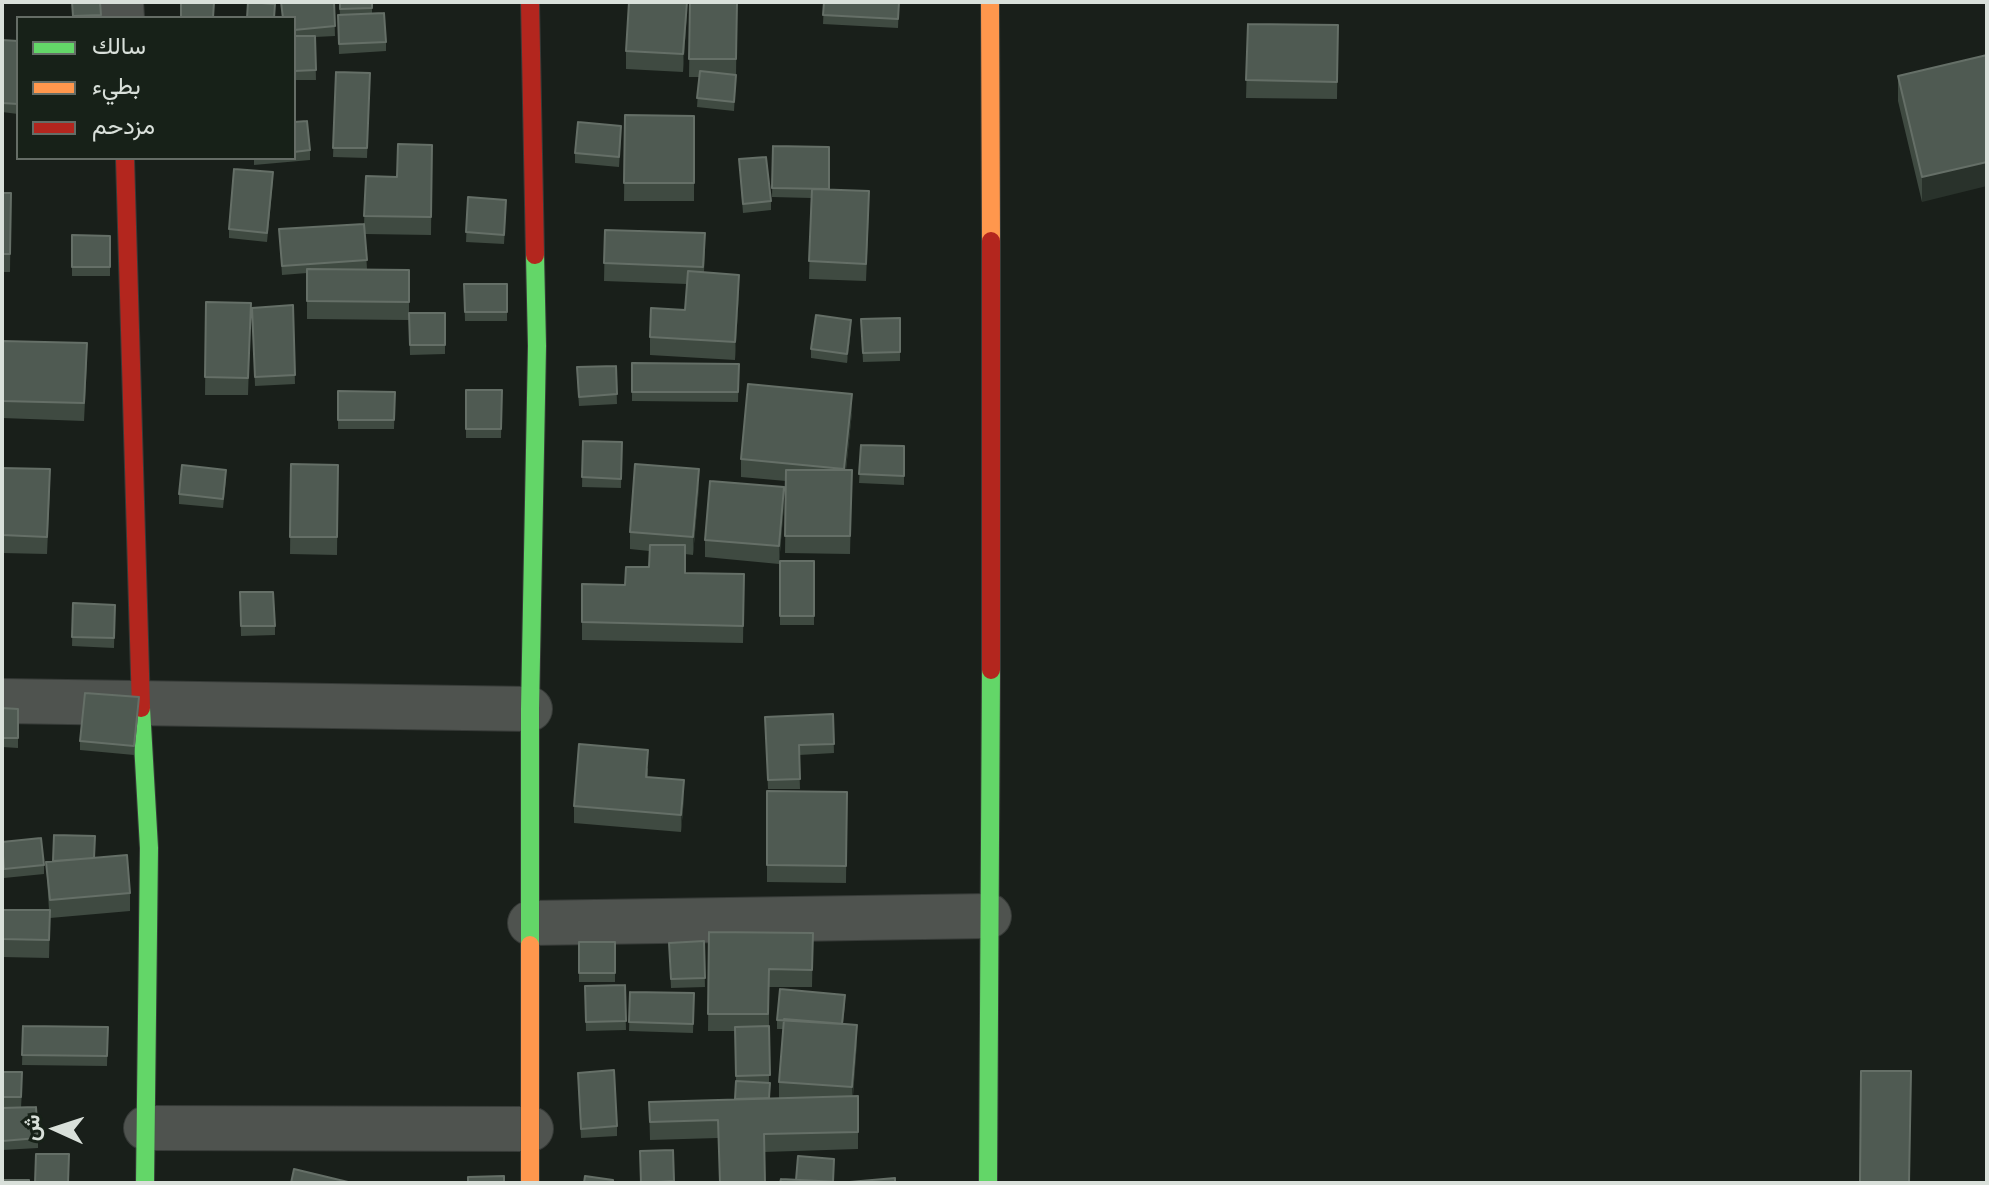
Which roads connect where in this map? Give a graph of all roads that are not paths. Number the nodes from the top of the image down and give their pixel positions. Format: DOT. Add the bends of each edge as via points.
graph roads {
  1 [pos="530,2"];
  2 [pos="990,2"];
  3 [pos="125,160"];
  4 [pos="2,701"];
  5 [pos="141,702"];
  6 [pos="530,709"];
  7 [pos="989,916"];
  8 [pos="530,923"];
  9 [pos="146,1128"];
  10 [pos="531,1129"];
  11 [pos="145,1183"];
  12 [pos="530,1183"];
  13 [pos="988,1183"];
  1 -- 6 [label="street" via="537,346"];
  2 -- 7 [label="street"];
  3 -- 5 [label="street"];
  4 -- 5 [label="street"];
  5 -- 6 [label="street"];
  5 -- 9 [label="street" via="149,848"];
  6 -- 8 [label="street"];
  7 -- 8 [label="street"];
  7 -- 13 [label="street"];
  8 -- 10 [label="street"];
  9 -- 10 [label="street"];
  9 -- 11 [label="street"];
  10 -- 12 [label="street"];
}
